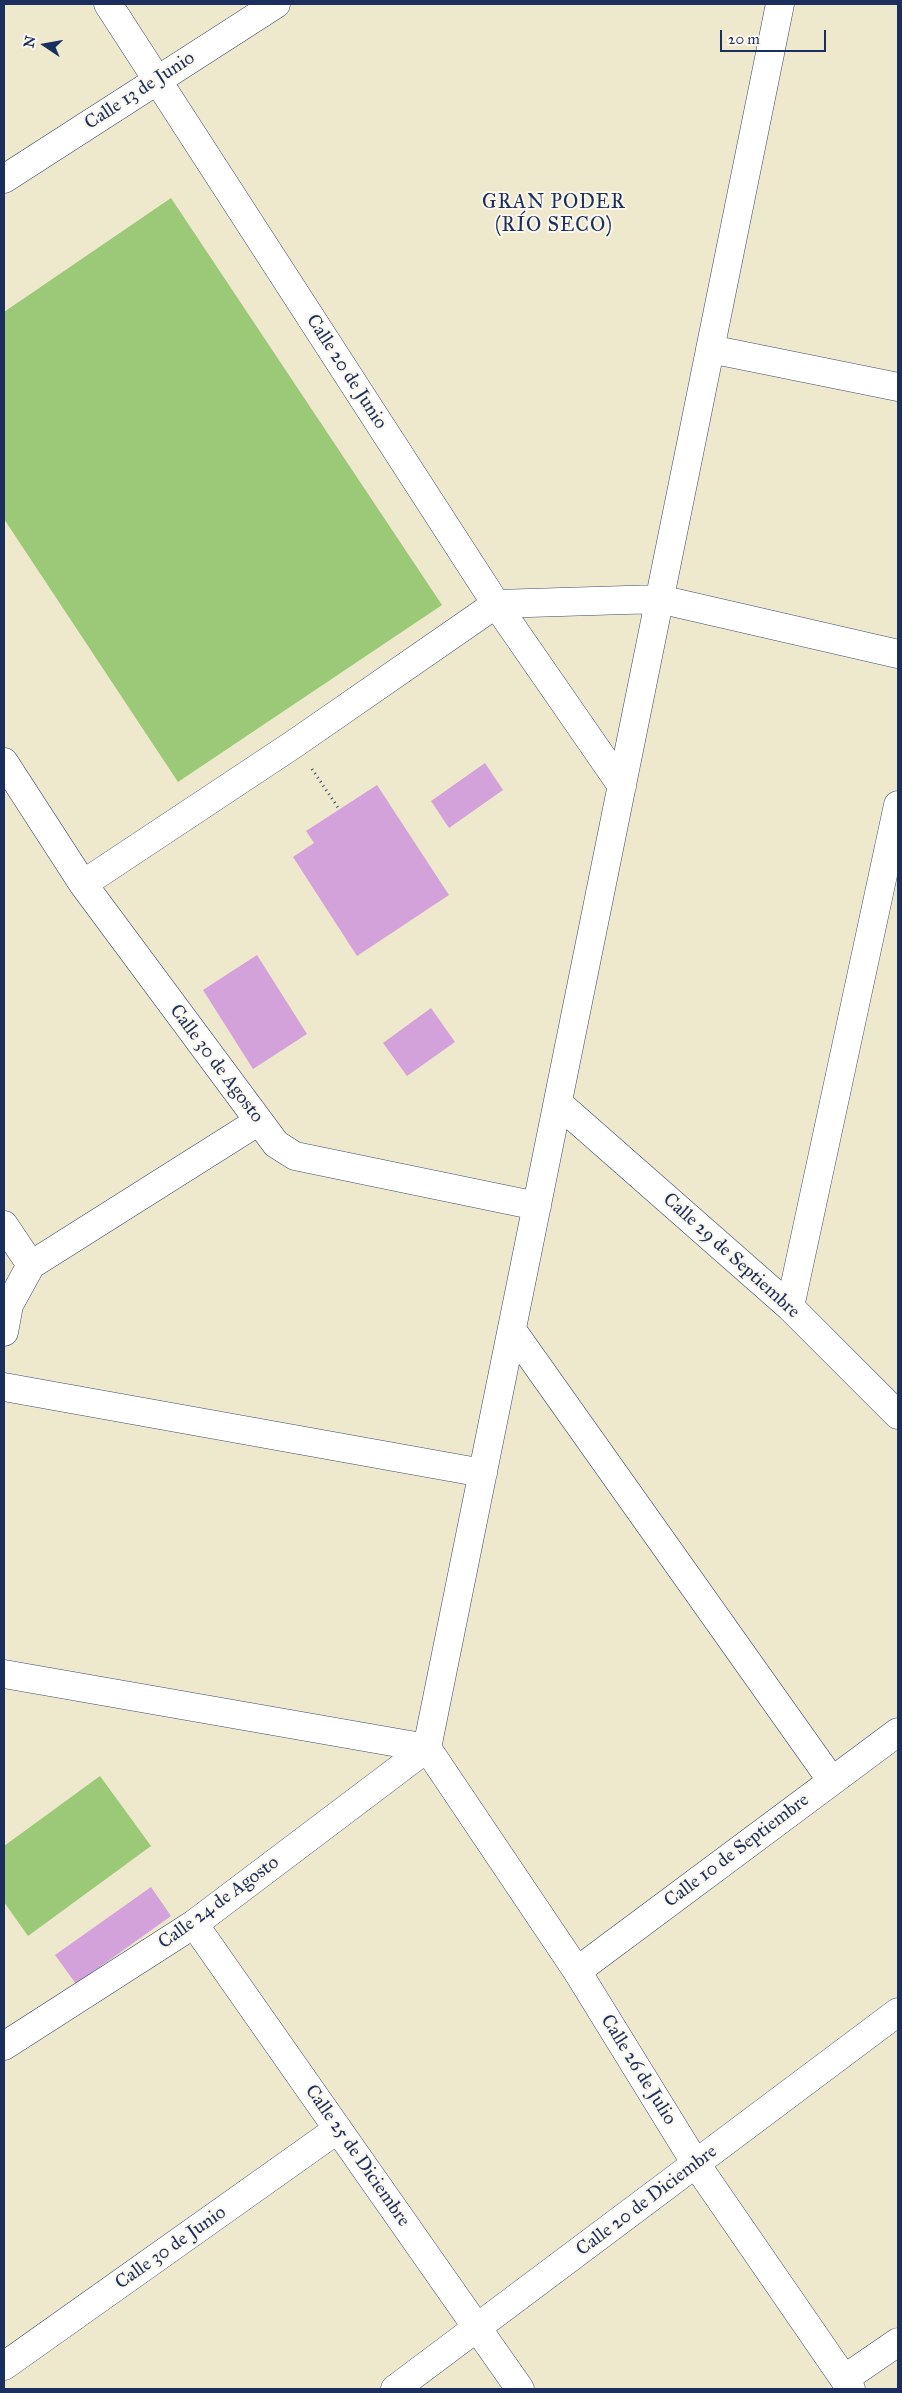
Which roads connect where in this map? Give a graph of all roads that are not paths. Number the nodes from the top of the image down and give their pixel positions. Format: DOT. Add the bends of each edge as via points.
graph roads {
  1 [pos="108,4"];
  2 [pos="276,4"];
  3 [pos="774,5"];
  4 [pos="157,80"];
  5 [pos="4,179"];
  6 [pos="710,349"];
  7 [pos="898,387"];
  8 [pos="659,600"];
  9 [pos="496,604"];
  10 [pos="898,654"];
  11 [pos="4,762"];
  12 [pos="622,786"];
  13 [pos="898,805"];
  14 [pos="83,884"];
  15 [pos="558,1103"];
  16 [pos="259,1121"];
  17 [pos="537,1206"];
  18 [pos="4,1225"];
  19 [pos="31,1264"];
  20 [pos="790,1307"];
  21 [pos="512,1330"];
  22 [pos="4,1332"];
  23 [pos="4,1387"];
  24 [pos="898,1415"];
  25 [pos="483,1473"];
  26 [pos="4,1674"];
  27 [pos="898,1732"];
  28 [pos="427,1748"];
  29 [pos="832,1781"];
  30 [pos="194,1924"];
  31 [pos="577,1971"];
  32 [pos="898,2012"];
  33 [pos="5,2042"];
  34 [pos="338,2129"];
  35 [pos="696,2164"];
  36 [pos="477,2328"];
  37 [pos="898,2342"];
  38 [pos="4,2366"];
  39 [pos="847,2384"];
  40 [pos="395,2389"];
  41 [pos="520,2389"];
  1 -- 4 [label="street, Calle 20 de Junio"];
  2 -- 4 [label="street, Calle 13 de Junio"];
  3 -- 6 [label="street"];
  4 -- 5 [label="street, Calle 13 de Junio"];
  4 -- 9 [label="street, Calle 20 de Junio"];
  6 -- 7 [label="street"];
  6 -- 8 [label="street"];
  8 -- 9 [label="street"];
  8 -- 10 [label="street"];
  8 -- 12 [label="street"];
  9 -- 12 [label="street, Calle 20 de Junio"];
  9 -- 14 [label="street" via="294,744"];
  11 -- 14 [label="street, Calle 30 de Agosto"];
  12 -- 15 [label="street"];
  13 -- 20 [label="street"];
  14 -- 16 [label="street, Calle 30 de Agosto"];
  15 -- 17 [label="street"];
  15 -- 20 [label="street, Calle 29 de Septiembre"];
  16 -- 17 [label="street, Calle 30 de Agosto" via="276,1144 295,1156"];
  16 -- 19 [label="street"];
  17 -- 21 [label="street"];
  18 -- 19 [label="street"];
  19 -- 22 [label="street" via="8,1305"];
  20 -- 24 [label="street, Calle 29 de Septiembre"];
  21 -- 25 [label="street"];
  21 -- 29 [label="street"];
  23 -- 25 [label="street"];
  25 -- 28 [label="street"];
  26 -- 28 [label="street"];
  27 -- 29 [label="street, Calle 10 de Septiembre"];
  28 -- 30 [label="street, Calle 24 de Agosto"];
  28 -- 31 [label="street, Calle 26 de Julio"];
  29 -- 31 [label="street, Calle 10 de Septiembre"];
  30 -- 33 [label="street, Calle 24 de Agosto"];
  30 -- 34 [label="street, Calle 25 de Diciembre"];
  31 -- 35 [label="street, Calle 26 de Julio"];
  32 -- 35 [label="street, Calle 20 de Diciembre"];
  34 -- 36 [label="street, Calle 25 de Diciembre"];
  34 -- 38 [label="street, Calle 30 de Junio"];
  35 -- 36 [label="street, Calle 20 de Diciembre"];
  35 -- 39 [label="street, Calle 26 de Julio"];
  36 -- 40 [label="street, Calle 20 de Diciembre"];
  36 -- 41 [label="street, Calle 25 de Diciembre"];
  37 -- 39 [label="street"];
}
